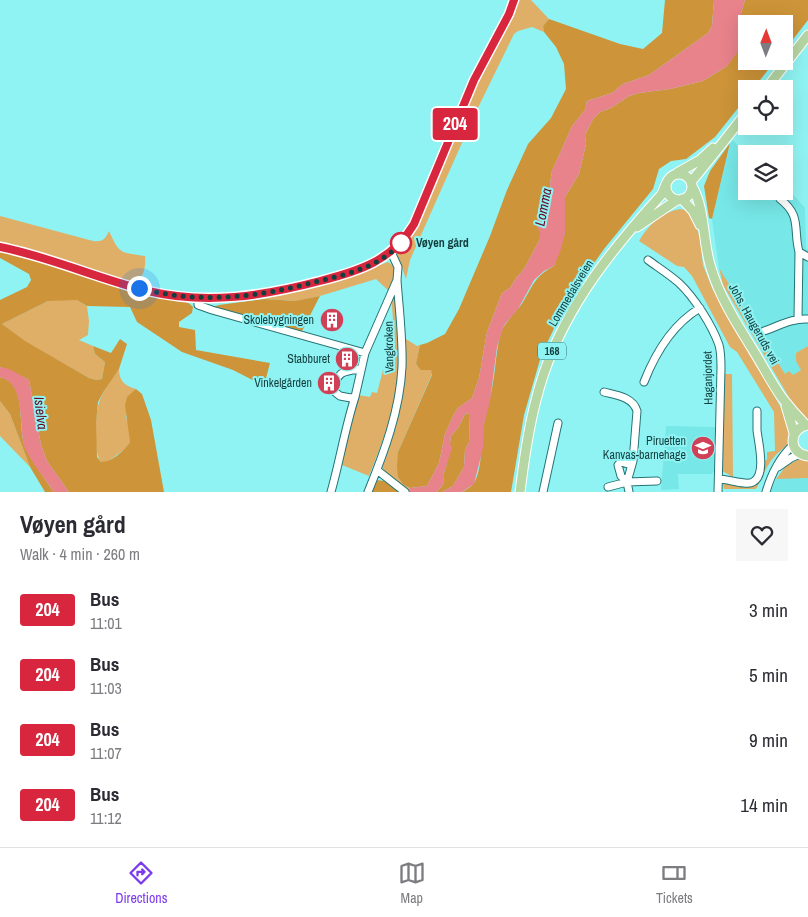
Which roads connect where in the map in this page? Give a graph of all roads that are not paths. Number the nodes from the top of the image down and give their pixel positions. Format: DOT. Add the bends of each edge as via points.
graph roads {
  1 [pos="514,0"];
  2 [pos="808,35"];
  3 [pos="773,80"];
  4 [pos="738,123"];
  5 [pos="725,138"];
  6 [pos="678,173"];
  7 [pos="666,184"];
  8 [pos="691,184"];
  9 [pos="679,199"];
  10 [pos="781,200"];
  11 [pos="703,230"];
  12 [pos="631,231"];
  13 [pos="0,247"];
  14 [pos="391,252"];
  15 [pos="799,252"];
  16 [pos="808,257"];
  17 [pos="648,260"];
  18 [pos="397,280"];
  19 [pos="198,298"];
  20 [pos="700,308"];
  21 [pos="798,319"];
  22 [pos="808,319"];
  23 [pos="764,331"];
  24 [pos="365,353"];
  25 [pos="361,369"];
  26 [pos="644,382"];
  27 [pos="604,392"];
  28 [pos="354,397"];
  29 [pos="783,399"];
  30 [pos="757,411"];
  31 [pos="558,422"];
  32 [pos="807,425"];
  33 [pos="794,433"];
  34 [pos="793,444"];
  35 [pos="804,455"];
  36 [pos="631,465"];
  37 [pos="776,469"];
  38 [pos="377,470"];
  39 [pos="719,479"];
  40 [pos="657,481"];
  41 [pos="627,482"];
  42 [pos="608,487"];
  43 [pos="331,492"];
  44 [pos="368,492"];
  45 [pos="405,492"];
  46 [pos="520,492"];
  47 [pos="543,492"];
  48 [pos="629,492"];
  49 [pos="718,492"];
  50 [pos="766,492"];
  1 -- 14 [label="street" via="474,80 414,224"];
  2 -- 3 [label="main road"];
  4 -- 5 [label="main road, 168"];
  5 -- 6 [label="main road, 168" via="700,160"];
  5 -- 8 [label="main road, 168"];
  6 -- 7 [label="main road, 168"];
  6 -- 8 [label="main road" via="685,175"];
  7 -- 9 [label="main road" via="669,195"];
  7 -- 12 [label="main road, Lommedalsveien / 168" via="662,194"];
  8 -- 9 [label="main road, 168" via="689,194"];
  8 -- 11 [label="main road, Johs. Haugeruds vei" via="701,209"];
  9 -- 11 [label="main road, Johs. Haugeruds vei" via="693,211"];
  9 -- 12 [label="main road, Lommedalsveien / 168"];
  10 -- 15 [label="street" via="794,212"];
  11 -- 29 [label="main road, Johs. Haugeruds vei" via="710,267 722,295"];
  12 -- 46 [label="main road, Lommedalsveien / 168" via="590,281 559,336 543,375 532,416"];
  13 -- 19 [label="street" via="149,291"];
  14 -- 18 [label="street, Vangkroken" via="398,267"];
  14 -- 19 [label="street" via="373,264 343,276 293,288 241,297"];
  15 -- 16 [label="street"];
  15 -- 21 [label="street"];
  17 -- 20 [label="street, Haganjordet" via="678,282"];
  18 -- 24 [label="street"];
  18 -- 38 [label="street, Vangkroken" via="402,367 393,420"];
  19 -- 24 [label="street" via="198,304 212,310"];
  20 -- 26 [label="street" via="684,319 670,335"];
  20 -- 39 [label="street, Haganjordet" via="720,352"];
  21 -- 22 [label="street"];
  21 -- 23 [label="street"];
  24 -- 25 [label="street"];
  25 -- 28 [label="street"];
  25 -- 28 [label="street" via="343,371 335,386 335,392 340,396"];
  27 -- 36 [label="street" via="635,405"];
  28 -- 43 [label="street"];
  29 -- 32 [label="main road, Johs. Haugeruds vei"];
  29 -- 33 [label="main road, Johs. Haugeruds vei"];
  30 -- 39 [label="street" via="761,466 756,480 744,483"];
  31 -- 47 [label="street"];
  32 -- 33 [label="main road"];
  33 -- 34 [label="main road"];
  34 -- 35 [label="main road"];
  34 -- 37 [label="street"];
  35 -- 37 [label="street" via="791,458"];
  36 -- 41 [label="street"];
  36 -- 41 [label="street" via="621,462 618,465"];
  37 -- 50 [label="street"];
  38 -- 44 [label="street, Vangkroken"];
  38 -- 45 [label="street"];
  39 -- 49 [label="street, Haganjordet"];
  40 -- 41 [label="street"];
  41 -- 42 [label="street"];
  41 -- 48 [label="street"];
}
